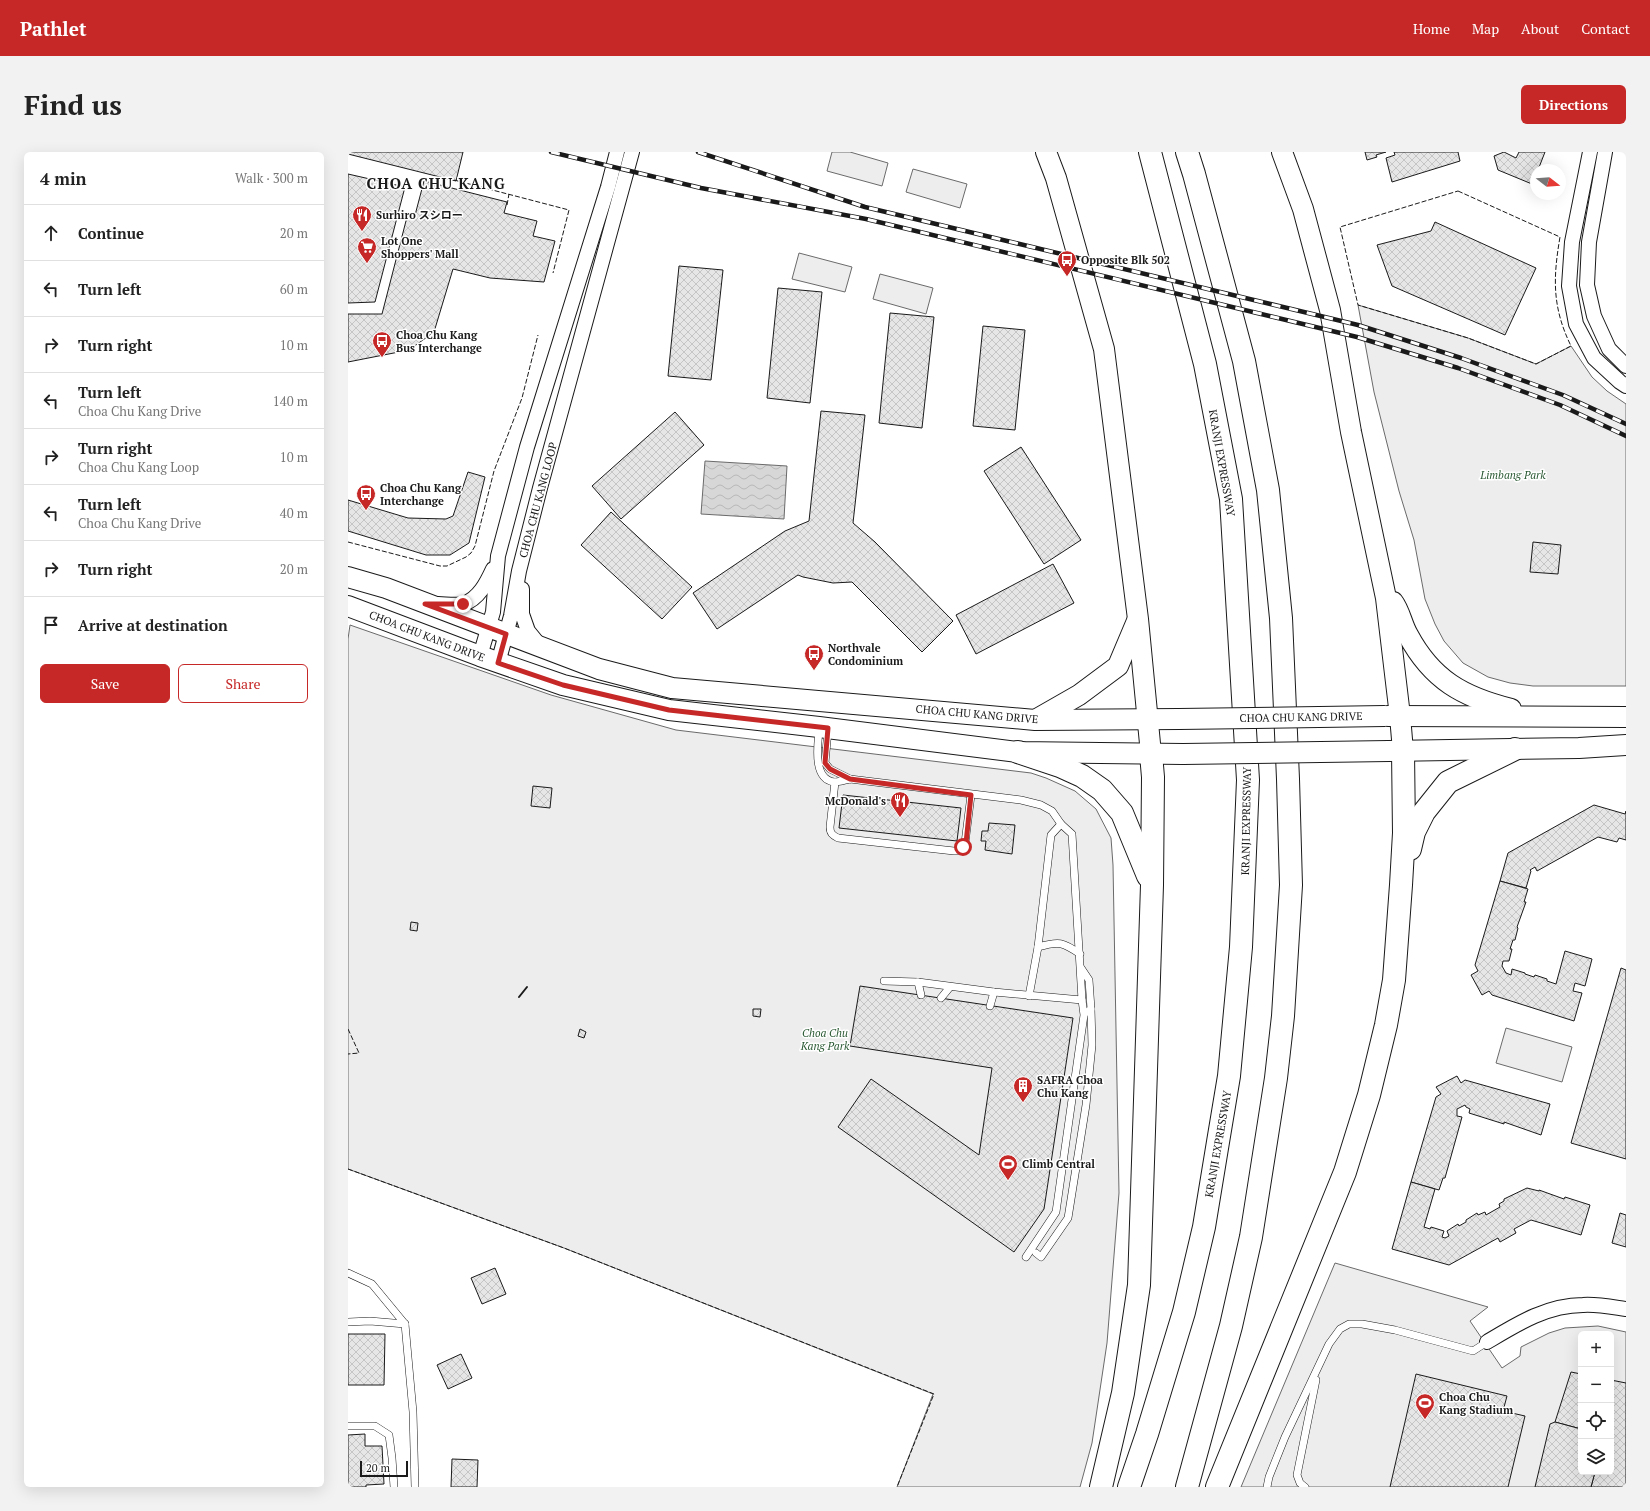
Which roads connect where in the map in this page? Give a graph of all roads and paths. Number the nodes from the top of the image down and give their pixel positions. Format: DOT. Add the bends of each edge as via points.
graph roads {
  1 [pos="617,152"];
  2 [pos="632,152"];
  3 [pos="1046,152"];
  4 [pos="1150,152"];
  5 [pos="1187,152"];
  6 [pos="1282,152"];
  7 [pos="1590,152"];
  8 [pos="1604,152"];
  9 [pos="563,333"];
  10 [pos="582,339"];
  11 [pos="1626,366"];
  12 [pos="1626,386"];
  13 [pos="498,556"];
  14 [pos="519,571"];
  15 [pos="348,576"];
  16 [pos="348,586"];
  17 [pos="348,598"];
  18 [pos="1386,598"];
  19 [pos="425,604"];
  20 [pos="348,606"];
  21 [pos="1138,619"];
  22 [pos="497,631"];
  23 [pos="541,648"];
  24 [pos="489,659"];
  25 [pos="1393,716"];
  26 [pos="1543,717"];
  27 [pos="1626,717"];
  28 [pos="1035,720"];
  29 [pos="1148,720"];
  30 [pos="824,727"];
  31 [pos="1626,745"];
  32 [pos="1515,749"];
  33 [pos="1396,751"];
  34 [pos="1018,752"];
  35 [pos="1151,754"];
  36 [pos="850,779"];
  37 [pos="835,782"];
  38 [pos="971,795"];
  39 [pos="1061,824"];
  40 [pos="1152,885"];
  41 [pos="1401,885"];
  42 [pos="1038,947"];
  43 [pos="1080,954"];
  44 [pos="1081,968"];
  45 [pos="884,982"];
  46 [pos="918,982"];
  47 [pos="950,987"];
  48 [pos="994,992"];
  49 [pos="921,995"];
  50 [pos="1029,996"];
  51 [pos="941,998"];
  52 [pos="1082,1000"];
  53 [pos="990,1006"];
  54 [pos="1091,1009"];
  55 [pos="1084,1015"];
  56 [pos="1036,1253"];
  57 [pos="1026,1257"];
  58 [pos="348,1273"];
  59 [pos="1626,1309"];
  60 [pos="348,1322"];
  61 [pos="405,1324"];
  62 [pos="1487,1342"];
  63 [pos="1318,1368"];
  64 [pos="348,1426"];
  65 [pos="394,1487"];
  66 [pos="414,1487"];
  67 [pos="1101,1487"];
  68 [pos="1129,1487"];
  69 [pos="1187,1487"];
  70 [pos="1217,1487"];
  71 [pos="1267,1487"];
  72 [pos="1305,1487"];
  1 -- 9 [label="street, CHOA CHU KANG LOOP"];
  2 -- 10 [label="street, CHOA CHU KANG LOOP"];
  3 -- 21 [label="main road" via="1056,178 1104,349"];
  4 -- 68 [label="highway, KRANJI EXPRESSWAY" via="1205,364 1231,499 1248,780 1241,947 1229,1076 1204,1227 1184,1312"];
  5 -- 69 [label="highway" via="1244,361 1268,490 1281,618 1291,885 1277,1070 1251,1237 1231,1326"];
  6 -- 18 [label="main road" via="1303,209 1330,310 1351,432"];
  7 -- 12 [label="street" via="1572,242 1569,286 1576,324 1594,358"];
  8 -- 11 [label="street" via="1589,242 1587,285 1594,316 1609,349"];
  9 -- 10 [label="street"];
  9 -- 13 [label="street, CHOA CHU KANG LOOP" via="527,447"];
  10 -- 14 [label="street, CHOA CHU KANG LOOP"];
  13 -- 19 [label="street" via="486,585 471,599 463,604"];
  13 -- 22 [label="street, CHOA CHU KANG LOOP" via="493,612"];
  14 -- 22 [label="street, CHOA CHU KANG LOOP" via="511,616"];
  14 -- 23 [label="street" via="522,614 528,631"];
  15 -- 19 [label="main road, CHOA CHU KANG DRIVE"];
  16 -- 17 [label="main road"];
  18 -- 25 [label="main road"];
  18 -- 26 [label="main road" via="1394,603 1407,635 1417,650 1443,679 1462,693 1485,702"];
  19 -- 22 [label="main road, CHOA CHU KANG DRIVE"];
  20 -- 24 [label="main road, CHOA CHU KANG DRIVE"];
  21 -- 28 [label="main road" via="1118,666 1079,695"];
  21 -- 29 [label="main road"];
  22 -- 23 [label="main road, CHOA CHU KANG DRIVE"];
  22 -- 24 [label="street, CHOA CHU KANG LOOP"];
  22 -- 24 [label="street, CHOA CHU KANG LOOP"];
  23 -- 28 [label="main road, CHOA CHU KANG DRIVE" via="599,669 672,688"];
  24 -- 30 [label="main road, CHOA CHU KANG DRIVE" via="563,685 669,710"];
  25 -- 26 [label="main road, CHOA CHU KANG DRIVE"];
  25 -- 29 [label="main road, CHOA CHU KANG DRIVE, bridge"];
  25 -- 33 [label="main road"];
  26 -- 27 [label="main road, CHOA CHU KANG DRIVE"];
  28 -- 29 [label="main road, CHOA CHU KANG DRIVE"];
  29 -- 35 [label="main road"];
  30 -- 34 [label="main road, CHOA CHU KANG DRIVE"];
  30 -- 36 [label="lane" via="825,763 830,769"];
  30 -- 37 [label="lane" via="819,765 826,779"];
  31 -- 32 [label="main road, CHOA CHU KANG DRIVE"];
  32 -- 33 [label="main road, CHOA CHU KANG DRIVE"];
  32 -- 41 [label="highway" via="1448,782 1435,797 1414,832"];
  33 -- 35 [label="main road, CHOA CHU KANG DRIVE, bridge"];
  33 -- 41 [label="highway" via="1404,833"];
  34 -- 35 [label="main road, CHOA CHU KANG DRIVE"];
  34 -- 40 [label="highway" via="1060,766 1082,776 1102,790 1122,813"];
  35 -- 40 [label="highway"];
  36 -- 37 [label="lane"];
  36 -- 38 [label="lane"];
  37 -- 38 [label="lane" via="830,827 833,836 954,851 959,851 966,843"];
  38 -- 39 [label="lane" via="1021,800 1041,806 1052,811"];
  39 -- 42 [label="lane" via="1051,835"];
  39 -- 43 [label="lane" via="1072,834"];
  40 -- 67 [label="highway" via="1139,1285 1123,1393"];
  41 -- 70 [label="highway" via="1394,980 1386,1025 1365,1109 1345,1172"];
  42 -- 43 [label="lane" via="1052,943 1066,944"];
  42 -- 50 [label="lane"];
  43 -- 44 [label="lane"];
  44 -- 52 [label="lane"];
  44 -- 54 [label="lane" via="1089,980"];
  45 -- 46 [label="lane"];
  46 -- 47 [label="lane"];
  46 -- 49 [label="lane"];
  47 -- 48 [label="lane"];
  47 -- 51 [label="lane"];
  48 -- 50 [label="lane"];
  48 -- 53 [label="lane"];
  50 -- 52 [label="lane"];
  52 -- 55 [label="lane"];
  54 -- 55 [label="lane"];
  54 -- 56 [label="lane" via="1092,1046 1086,1105 1068,1218 1041,1257"];
  55 -- 57 [label="lane" via="1056,1212"];
  58 -- 61 [label="lane" via="372,1284"];
  59 -- 62 [label="street" via="1583,1305 1560,1307 1520,1321"];
  60 -- 61 [label="lane"];
  61 -- 66 [label="lane" via="413,1412"];
  62 -- 63 [label="lane" via="1473,1351 1395,1330 1349,1324 1340,1329 1329,1344"];
  63 -- 71 [label="lane" via="1286,1437"];
  63 -- 72 [label="lane" via="1297,1475"];
  64 -- 65 [label="lane" via="375,1426 389,1435"];
}
